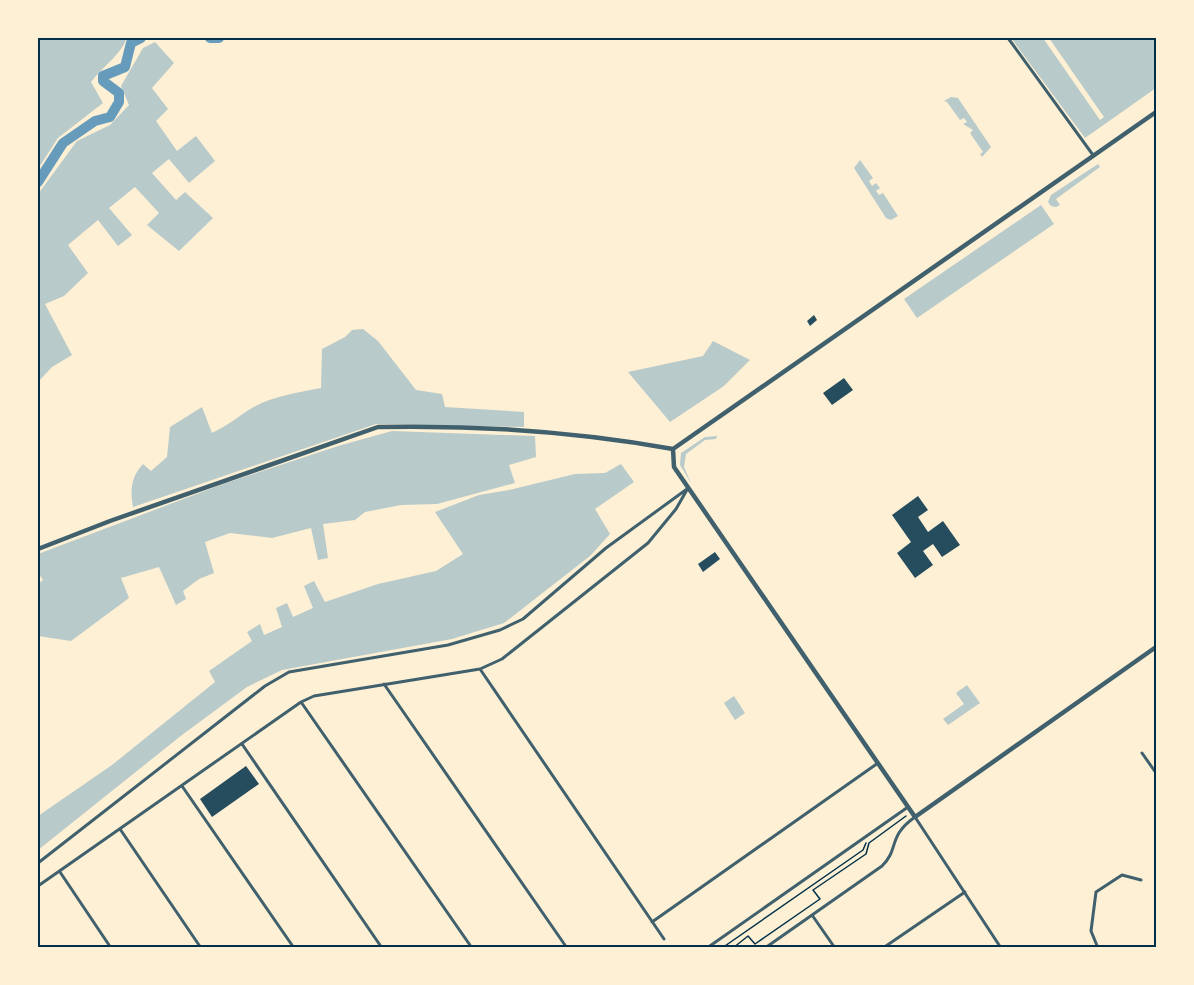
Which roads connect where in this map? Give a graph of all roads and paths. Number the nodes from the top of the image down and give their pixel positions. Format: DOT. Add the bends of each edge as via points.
graph roads {
  1 [pos="1008,38"];
  2 [pos="1156,112"];
  3 [pos="1093,156"];
  4 [pos="673,449"];
  5 [pos="688,488"];
  6 [pos="38,549"];
  7 [pos="1156,647"];
  8 [pos="480,669"];
  9 [pos="384,684"];
  10 [pos="301,702"];
  11 [pos="242,744"];
  12 [pos="1142,753"];
  13 [pos="878,763"];
  14 [pos="1156,773"];
  15 [pos="182,786"];
  16 [pos="908,807"];
  17 [pos="915,817"];
  18 [pos="120,830"];
  19 [pos="38,863"];
  20 [pos="60,872"];
  21 [pos="1141,880"];
  22 [pos="38,886"];
  23 [pos="965,892"];
  24 [pos="812,915"];
  25 [pos="652,922"];
  26 [pos="664,939"];
  27 [pos="111,948"];
  28 [pos="201,948"];
  29 [pos="294,948"];
  30 [pos="382,948"];
  31 [pos="472,948"];
  32 [pos="567,948"];
  33 [pos="707,948"];
  34 [pos="722,948"];
  35 [pos="733,948"];
  36 [pos="765,948"];
  37 [pos="835,948"];
  38 [pos="883,948"];
  39 [pos="1001,948"];
  40 [pos="1098,948"];
  1 -- 3 [label="street"];
  2 -- 3 [label="street"];
  3 -- 4 [label="street"];
  4 -- 5 [label="street" via="674,467"];
  4 -- 6 [label="street" via="554,435 378,428"];
  5 -- 8 [label="street" via="648,543 502,659"];
  5 -- 13 [label="street"];
  5 -- 19 [label="street" via="606,548 523,619 500,630 448,645 289,672 265,686"];
  7 -- 17 [label="street"];
  8 -- 9 [label="street"];
  8 -- 25 [label="street"];
  9 -- 10 [label="street" via="314,696"];
  9 -- 32 [label="street"];
  10 -- 11 [label="street"];
  10 -- 31 [label="street"];
  11 -- 15 [label="street"];
  11 -- 30 [label="street"];
  12 -- 14 [label="street"];
  13 -- 16 [label="street"];
  13 -- 25 [label="street"];
  15 -- 18 [label="street"];
  15 -- 29 [label="street"];
  16 -- 17 [label="street"];
  16 -- 33 [label="street"];
  17 -- 23 [label="street"];
  17 -- 24 [label="street" via="897,831 891,854 882,866"];
  18 -- 20 [label="street"];
  18 -- 28 [label="street"];
  20 -- 22 [label="street"];
  20 -- 27 [label="street"];
  21 -- 40 [label="street" via="1122,875 1096,892 1091,931"];
  23 -- 38 [label="street"];
  23 -- 39 [label="street"];
  24 -- 36 [label="street"];
  24 -- 37 [label="street"];
  25 -- 26 [label="street"];
  34 -- 35 [label="path" via="863,850 866,840 905,812 907,816 869,843 867,854 813,890 820,899 755,945 748,936"];
}
